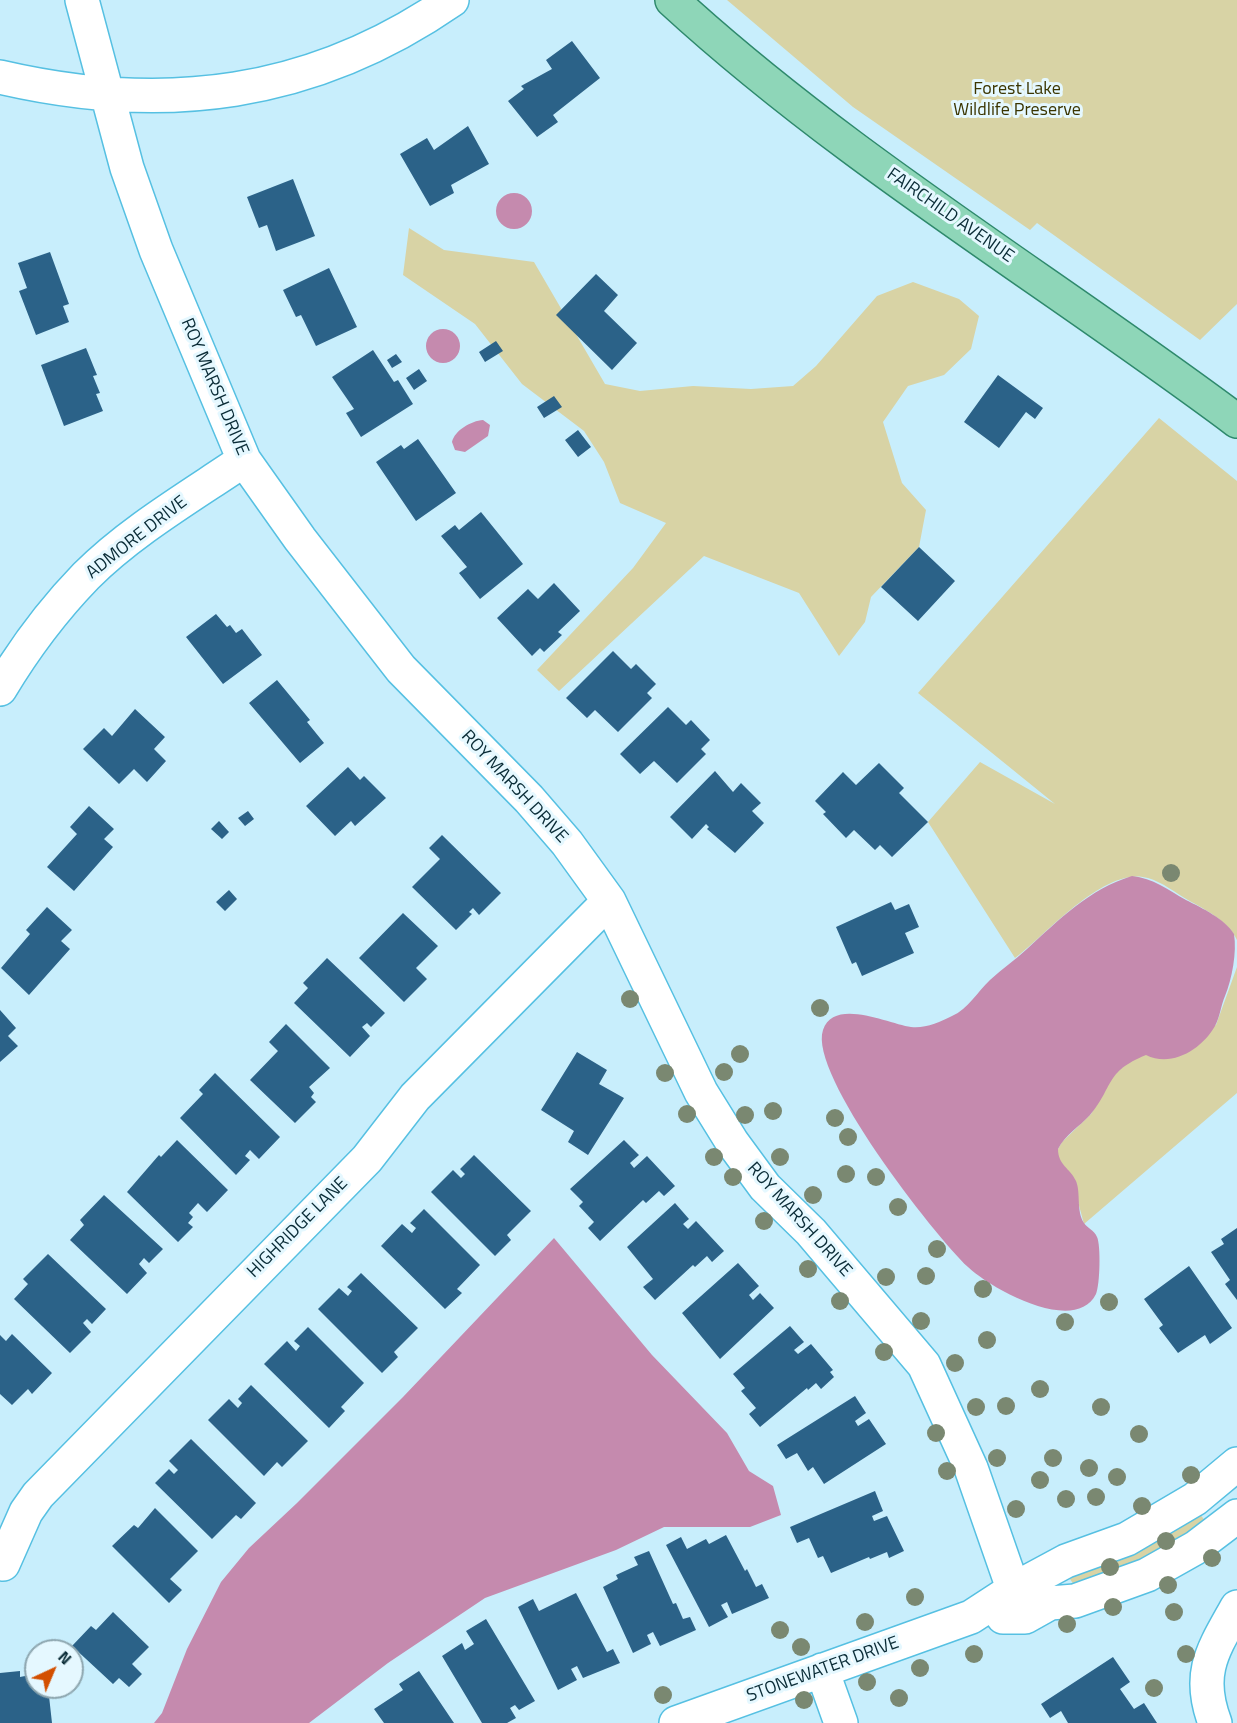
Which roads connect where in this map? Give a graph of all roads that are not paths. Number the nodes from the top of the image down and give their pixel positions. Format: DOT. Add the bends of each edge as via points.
graph roads {
  1 [pos="82,0"];
  2 [pos="452,0"];
  3 [pos="672,0"];
  4 [pos="0,77"];
  5 [pos="105,93"];
  6 [pos="1237,421"];
  7 [pos="244,460"];
  8 [pos="0,689"];
  9 [pos="609,902"];
  10 [pos="1232,1481"];
  11 [pos="1237,1516"];
  12 [pos="3,1564"];
  13 [pos="1018,1603"];
  14 [pos="1237,1607"];
  15 [pos="822,1670"];
  16 [pos="676,1723"];
  17 [pos="841,1723"];
  18 [pos="1215,1723"];
  1 -- 5 [label="street, ROY MARSH DRIVE"];
  2 -- 5 [label="street" via="388,39 338,63 288,78 246,88 162,97"];
  3 -- 6 [label="main road, FAIRCHILD AVENUE" via="831,131"];
  4 -- 5 [label="street" via="48,88"];
  5 -- 7 [label="street, ROY MARSH DRIVE" via="156,250"];
  7 -- 8 [label="street, ADMORE DRIVE" via="139,532 87,576 47,621"];
  7 -- 9 [label="street, ROY MARSH DRIVE" via="401,669 529,798"];
  9 -- 12 [label="street, HIGHRIDGE LANE" via="415,1097 367,1159 38,1495 26,1512"];
  9 -- 13 [label="street, ROY MARSH DRIVE" via="701,1092 732,1142 765,1187 811,1232 924,1365 971,1468"];
  10 -- 13 [label="street, STONEWATER DRIVE" via="1127,1539 1066,1561"];
  11 -- 13 [label="street, STONEWATER DRIVE" via="1195,1548 1147,1575 1075,1601"];
  13 -- 15 [label="street, STONEWATER DRIVE"];
  14 -- 18 [label="street" via="1210,1657 1206,1698"];
  15 -- 16 [label="street, STONEWATER DRIVE"];
  15 -- 17 [label="street"];
}
